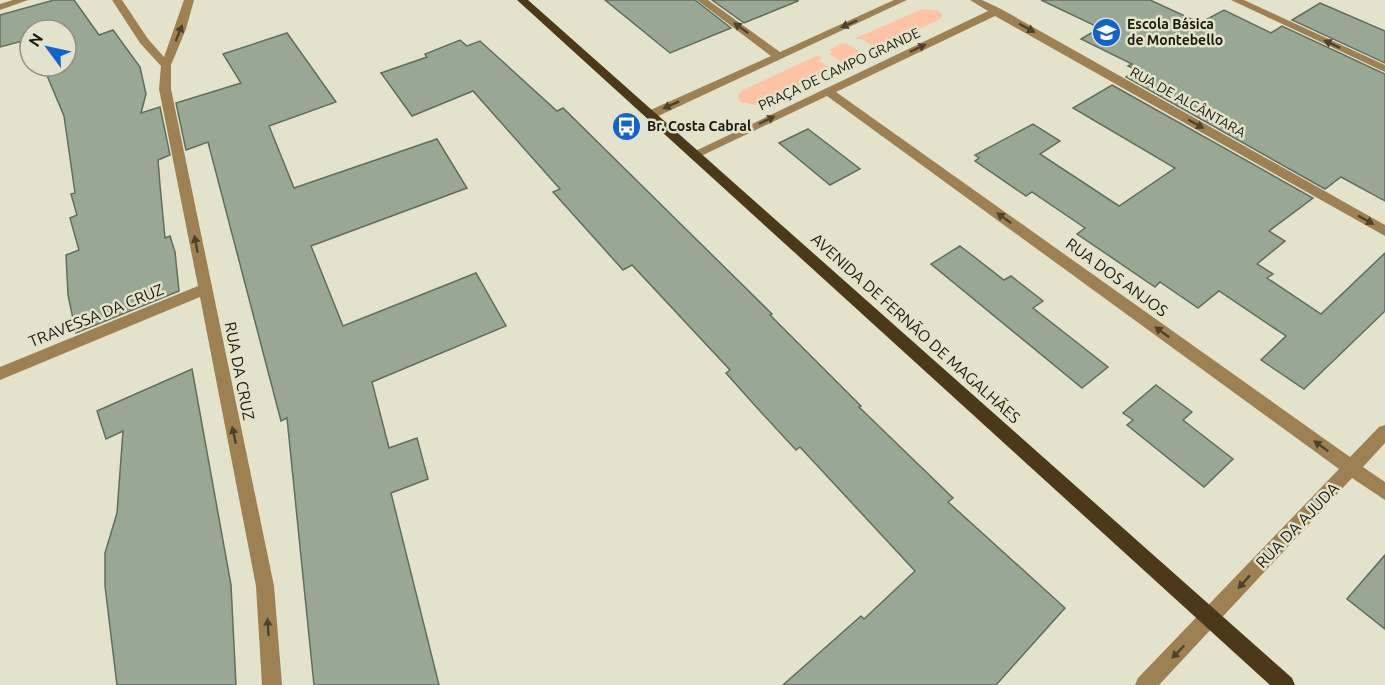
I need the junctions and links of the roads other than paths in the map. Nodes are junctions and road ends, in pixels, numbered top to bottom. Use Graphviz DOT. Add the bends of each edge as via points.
graph roads {
  1 [pos="23,0"];
  2 [pos="117,0"];
  3 [pos="189,0"];
  4 [pos="522,0"];
  5 [pos="702,0"];
  6 [pos="902,0"];
  7 [pos="975,0"];
  8 [pos="1236,0"];
  9 [pos="0,6"];
  10 [pos="997,12"];
  11 [pos="779,56"];
  12 [pos="166,65"];
  13 [pos="1385,69"];
  14 [pos="827,91"];
  15 [pos="650,115"];
  16 [pos="695,154"];
  17 [pos="1385,231"];
  18 [pos="205,289"];
  19 [pos="0,374"];
  20 [pos="1385,432"];
  21 [pos="1352,468"];
  22 [pos="1385,492"];
  23 [pos="1210,618"];
  24 [pos="272,685"];
  25 [pos="1145,685"];
  26 [pos="1285,685"];
  1 -- 9 [label="street"];
  2 -- 12 [label="street" via="144,41"];
  12 -- 3 [label="street, RUA DA CRUZ, one-way" via="182,29"];
  4 -- 15 [label="main road, AVENIDA DE FERNÃO DE MAGALHÃES"];
  11 -- 5 [label="street, one-way"];
  6 -- 11 [label="street, one-way"];
  7 -- 10 [label="street, RUA DE ALCÂNTARA"];
  13 -- 8 [label="street, one-way"];
  14 -- 10 [label="street, PRAÇA DE CAMPO GRANDE, one-way"];
  10 -- 17 [label="street, RUA DE ALCÂNTARA, one-way"];
  11 -- 15 [label="street, one-way"];
  18 -- 12 [label="street, RUA DA CRUZ, one-way" via="167,99"];
  16 -- 14 [label="street, PRAÇA DE CAMPO GRANDE, one-way"];
  21 -- 14 [label="street, RUA DOS ANJOS, one-way"];
  15 -- 16 [label="main road, AVENIDA DE FERNÃO DE MAGALHÃES"];
  16 -- 23 [label="main road, AVENIDA DE FERNÃO DE MAGALHÃES"];
  18 -- 19 [label="street, TRAVESSA DA CRUZ"];
  24 -- 18 [label="street, RUA DA CRUZ, one-way" via="265,586"];
  20 -- 21 [label="street, RUA DA AJUDA"];
  21 -- 22 [label="street, RUA DOS ANJOS"];
  21 -- 23 [label="street, RUA DA AJUDA, one-way"];
  23 -- 25 [label="street, RUA DA AJUDA, one-way"];
  23 -- 26 [label="main road, AVENIDA DE FERNÃO DE MAGALHÃES"];
}
